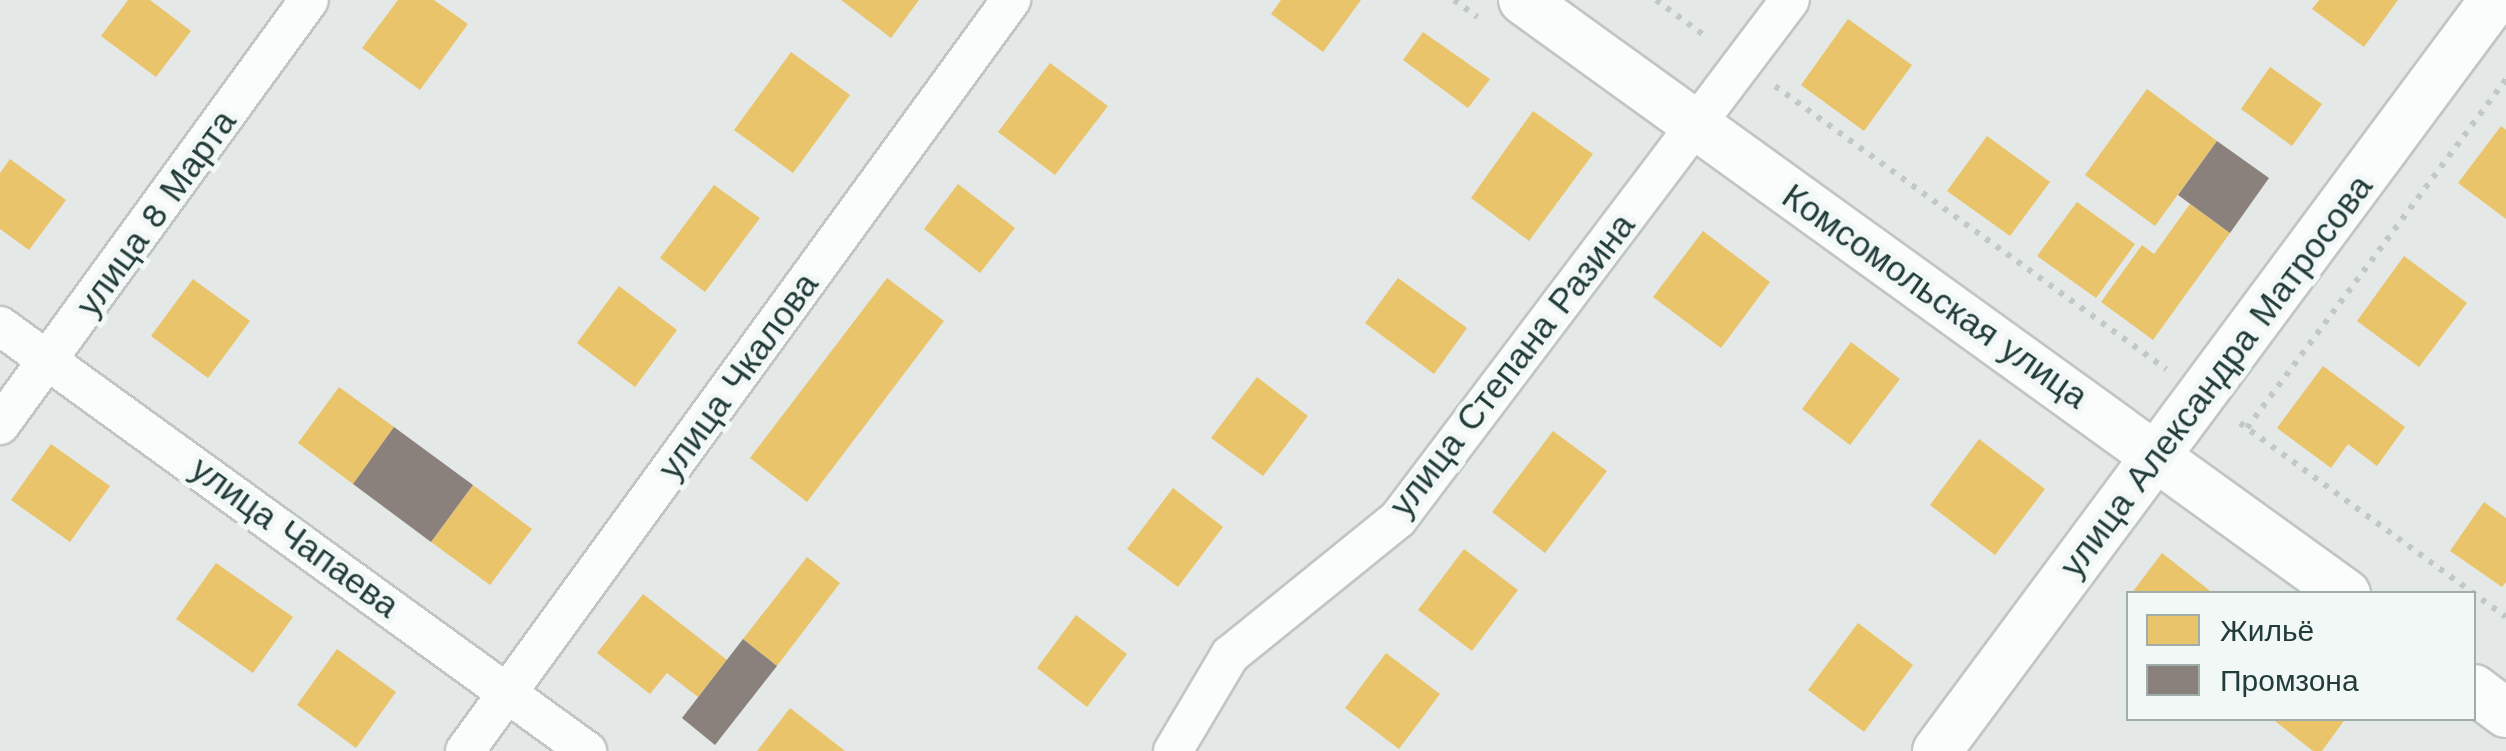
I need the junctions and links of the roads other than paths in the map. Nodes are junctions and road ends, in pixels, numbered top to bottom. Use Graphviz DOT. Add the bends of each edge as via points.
graph roads {
  1 [pos="309,0"];
  2 [pos="1011,0"];
  3 [pos="1523,0"];
  4 [pos="1790,0"];
  5 [pos="2494,0"];
  6 [pos="1695,127"];
  7 [pos="0,326"];
  8 [pos="49,361"];
  9 [pos="0,424"];
  10 [pos="2158,454"];
  11 [pos="2342,591"];
  12 [pos="2476,690"];
  13 [pos="510,692"];
  14 [pos="2506,713"];
  15 [pos="465,751"];
  16 [pos="588,751"];
  17 [pos="1173,751"];
  18 [pos="1937,751"];
  1 -- 8 [label="street, улица 8 Марта"];
  2 -- 13 [label="street, улица Чкалова"];
  3 -- 6 [label="street, Комсомольская улица"];
  4 -- 6 [label="street, улица Степана Разина"];
  5 -- 10 [label="street, улица Александра Матросова"];
  6 -- 10 [label="street, Комсомольская улица"];
  6 -- 17 [label="street, улица Степана Разина" via="1398,520 1230,655"];
  7 -- 8 [label="street, улица Чапаева"];
  8 -- 9 [label="street, улица 8 Марта"];
  8 -- 13 [label="street, улица Чапаева"];
  10 -- 11 [label="street, Комсомольская улица"];
  10 -- 18 [label="street, улица Александра Матросова"];
  12 -- 14 [label="street"];
  13 -- 15 [label="street, улица Чкалова"];
  13 -- 16 [label="street, улица Чапаева"];
}
